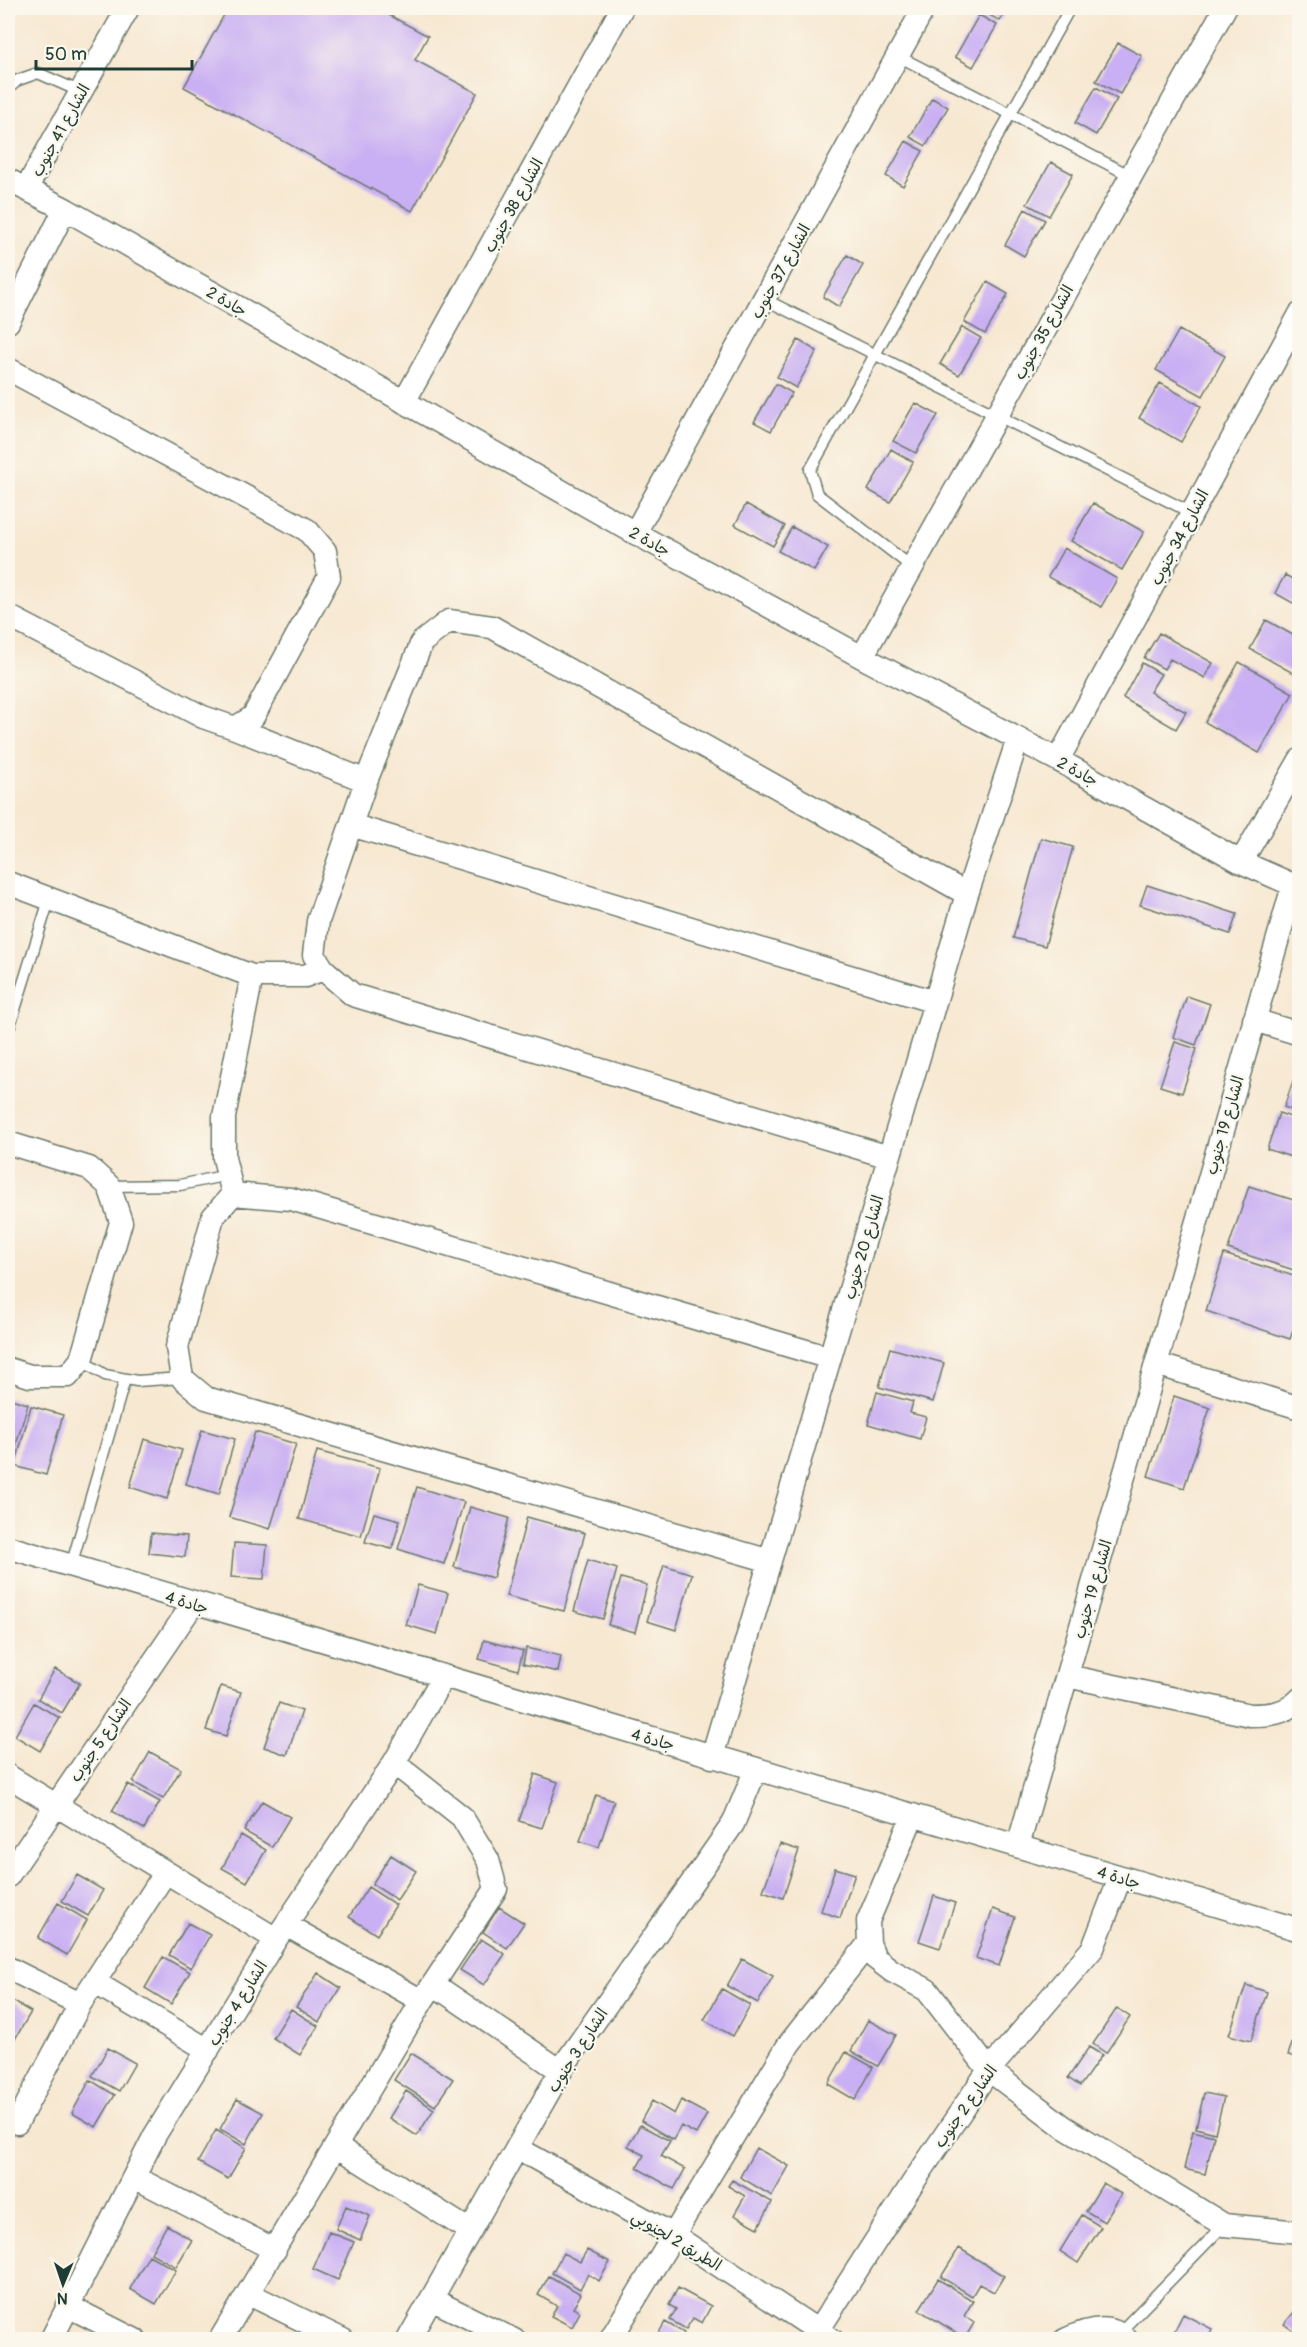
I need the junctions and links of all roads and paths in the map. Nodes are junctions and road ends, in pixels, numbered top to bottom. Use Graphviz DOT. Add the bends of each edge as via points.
graph roads {
  1 [pos="128,8"];
  2 [pos="622,8"];
  3 [pos="924,8"];
  4 [pos="1070,8"];
  5 [pos="1225,8"];
  6 [pos="897,56"];
  7 [pos="8,90"];
  8 [pos="81,92"];
  9 [pos="1010,114"];
  10 [pos="1131,176"];
  11 [pos="17,185"];
  12 [pos="64,209"];
  13 [pos="764,299"];
  14 [pos="1299,314"];
  15 [pos="8,322"];
  16 [pos="875,355"];
  17 [pos="8,369"];
  18 [pos="404,402"];
  19 [pos="997,416"];
  20 [pos="1192,513"];
  21 [pos="635,533"];
  22 [pos="912,567"];
  23 [pos="8,616"];
  24 [pos="862,657"];
  25 [pos="235,728"];
  26 [pos="1018,739"];
  27 [pos="1058,760"];
  28 [pos="1299,760"];
  29 [pos="366,781"];
  30 [pos="351,825"];
  31 [pos="1241,862"];
  32 [pos="8,883"];
  33 [pos="1296,887"];
  34 [pos="967,894"];
  35 [pos="49,900"];
  36 [pos="323,969"];
  37 [pos="252,976"];
  38 [pos="935,1002"];
  39 [pos="1254,1020"];
  40 [pos="8,1032"];
  41 [pos="1299,1034"];
  42 [pos="8,1143"];
  43 [pos="890,1156"];
  44 [pos="231,1184"];
  45 [pos="109,1186"];
  46 [pos="830,1358"];
  47 [pos="81,1360"];
  48 [pos="1156,1364"];
  49 [pos="8,1369"];
  50 [pos="182,1378"];
  51 [pos="125,1379"];
  52 [pos="1299,1408"];
  53 [pos="8,1547"];
  54 [pos="770,1561"];
  55 [pos="71,1566"];
  56 [pos="194,1604"];
  57 [pos="1066,1676"];
  58 [pos="443,1677"];
  59 [pos="1299,1699"];
  60 [pos="712,1756"];
  61 [pos="394,1763"];
  62 [pos="756,1769"];
  63 [pos="8,1776"];
  64 [pos="55,1807"];
  65 [pos="913,1815"];
  66 [pos="1018,1846"];
  67 [pos="165,1873"];
  68 [pos="8,1876"];
  69 [pos="1120,1878"];
  70 [pos="1299,1930"];
  71 [pos="281,1932"];
  72 [pos="869,1943"];
  73 [pos="8,1968"];
  74 [pos="94,1982"];
  75 [pos="427,1993"];
  76 [pos="81,2004"];
  77 [pos="208,2050"];
  78 [pos="989,2070"];
  79 [pos="561,2071"];
  80 [pos="17,2123"];
  81 [pos="336,2146"];
  82 [pos="517,2148"];
  83 [pos="134,2177"];
  84 [pos="1224,2225"];
  85 [pos="470,2231"];
  86 [pos="1299,2232"];
  87 [pos="673,2235"];
  88 [pos="275,2250"];
  89 [pos="249,2294"];
  90 [pos="430,2299"];
  91 [pos="68,2306"];
  92 [pos="821,2336"];
  93 [pos="1124,2336"];
  94 [pos="51,2340"];
  95 [pos="135,2340"];
  96 [pos="220,2340"];
  97 [pos="343,2340"];
  98 [pos="408,2340"];
  99 [pos="514,2340"];
  100 [pos="610,2340"];
  101 [pos="1065,2340"];
  1 -- 8 [label="street, الشارع 41 جنوب"];
  2 -- 18 [label="street, الشارع 38 جنوب"];
  3 -- 6 [label="street, الشارع 37 جنوب"];
  4 -- 9 [label="lane"];
  5 -- 10 [label="street, الشارع 35 جنوب"];
  6 -- 9 [label="lane"];
  6 -- 13 [label="street, الشارع 37 جنوب"];
  7 -- 8 [label="lane" via="18,80 38,73"];
  8 -- 11 [label="street, الشارع 41 جنوب"];
  9 -- 10 [label="lane"];
  9 -- 16 [label="lane"];
  10 -- 19 [label="street, الشارع 35 جنوب"];
  11 -- 12 [label="street, جادة 2"];
  12 -- 15 [label="street"];
  12 -- 18 [label="street, جادة 2"];
  13 -- 16 [label="lane"];
  13 -- 21 [label="street, الشارع 37 جنوب"];
  14 -- 20 [label="street, الشارع 34 جنوب"];
  16 -- 19 [label="lane"];
  16 -- 22 [label="lane" via="810,470 817,494"];
  17 -- 25 [label="street" via="308,530 325,551 330,577 253,717"];
  18 -- 21 [label="street, جادة 2"];
  19 -- 20 [label="lane"];
  19 -- 22 [label="street, الشارع 35 جنوب"];
  20 -- 27 [label="street, الشارع 34 جنوب"];
  21 -- 24 [label="street, جادة 2"];
  22 -- 24 [label="street, الشارع 35 جنوب"];
  23 -- 25 [label="street" via="203,717"];
  24 -- 26 [label="street, جادة 2"];
  25 -- 29 [label="street"];
  26 -- 27 [label="street, جادة 2"];
  26 -- 34 [label="street, الشارع 20 جنوب"];
  27 -- 31 [label="street, جادة 2"];
  28 -- 31 [label="street"];
  29 -- 30 [label="street"];
  29 -- 34 [label="street" via="422,642 449,621 492,627"];
  30 -- 36 [label="street" via="318,921 314,955"];
  30 -- 38 [label="street"];
  31 -- 33 [label="street, جادة 2"];
  32 -- 35 [label="street"];
  33 -- 39 [label="street, الشارع 19 جنوب"];
  34 -- 38 [label="street, الشارع 20 جنوب"];
  35 -- 37 [label="street"];
  35 -- 40 [label="lane"];
  36 -- 37 [label="street" via="305,976"];
  36 -- 43 [label="street" via="353,995"];
  37 -- 44 [label="street" via="224,1117 224,1158"];
  38 -- 43 [label="street, الشارع 20 جنوب"];
  39 -- 41 [label="street"];
  39 -- 48 [label="street, الشارع 19 جنوب"];
  42 -- 45 [label="street" via="89,1168"];
  43 -- 46 [label="street, الشارع 20 جنوب"];
  44 -- 45 [label="lane"];
  44 -- 46 [label="street"];
  44 -- 50 [label="street" via="213,1216 177,1347"];
  45 -- 47 [label="street" via="122,1222"];
  46 -- 54 [label="street, الشارع 20 جنوب"];
  47 -- 49 [label="street" via="68,1376 30,1376"];
  47 -- 51 [label="lane" via="105,1375"];
  48 -- 52 [label="street"];
  48 -- 57 [label="street, الشارع 19 جنوب"];
  50 -- 51 [label="lane" via="136,1382"];
  50 -- 54 [label="street" via="206,1398"];
  51 -- 55 [label="lane"];
  53 -- 55 [label="street, جادة 4"];
  54 -- 60 [label="street, الشارع 20 جنوب"];
  55 -- 56 [label="street, جادة 4"];
  56 -- 58 [label="street, جادة 4"];
  56 -- 64 [label="street, الشارع 5 جنوب"];
  57 -- 59 [label="street" via="1250,1715 1272,1715 1292,1707"];
  57 -- 66 [label="street, الشارع 19 جنوب"];
  58 -- 60 [label="street, جادة 4"];
  58 -- 61 [label="street, الشارع 4 جنوب"];
  60 -- 62 [label="street, جادة 4"];
  61 -- 71 [label="street, الشارع 4 جنوب"];
  61 -- 75 [label="street" via="462,1817 488,1860 496,1889"];
  62 -- 65 [label="street, جادة 4"];
  62 -- 79 [label="street, الشارع 3 جنوب" via="733,1824"];
  63 -- 64 [label="street"];
  64 -- 67 [label="street"];
  64 -- 68 [label="street, الشارع 5 جنوب"];
  65 -- 66 [label="street, جادة 4"];
  65 -- 72 [label="street" via="868,1921"];
  66 -- 69 [label="street, جادة 4"];
  67 -- 71 [label="street"];
  67 -- 74 [label="street"];
  69 -- 70 [label="street, جادة 4"];
  69 -- 78 [label="street, الشارع 2 جنوب" via="1093,1948"];
  71 -- 75 [label="street"];
  71 -- 77 [label="street, الشارع 4 جنوب"];
  72 -- 78 [label="street" via="875,1958 927,1990"];
  72 -- 87 [label="street" via="789,2044"];
  73 -- 76 [label="street"];
  74 -- 76 [label="street"];
  74 -- 77 [label="street"];
  75 -- 79 [label="street"];
  75 -- 81 [label="street"];
  76 -- 80 [label="street"];
  77 -- 83 [label="street, الشارع 4 جنوب" via="155,2135"];
  78 -- 84 [label="street" via="1064,2127"];
  78 -- 92 [label="street, الشارع 2 جنوب"];
  79 -- 82 [label="street, الشارع 3 جنوب"];
  81 -- 85 [label="street"];
  81 -- 88 [label="street"];
  82 -- 85 [label="street, الشارع 3 جنوب"];
  82 -- 87 [label="street, الطريق 2 لجنوبي"];
  83 -- 88 [label="street"];
  83 -- 91 [label="street, الشارع 4 جنوب"];
  84 -- 86 [label="street"];
  84 -- 93 [label="lane"];
  85 -- 90 [label="street, الشارع 3 جنوب"];
  87 -- 92 [label="street, الطريق 2 لجنوبي"];
  87 -- 100 [label="street"];
  88 -- 89 [label="street"];
  89 -- 96 [label="street"];
  89 -- 97 [label="street"];
  90 -- 98 [label="street, الشارع 3 جنوب"];
  90 -- 99 [label="street"];
  91 -- 94 [label="street, الشارع 4 جنوب"];
  91 -- 95 [label="street"];
  93 -- 101 [label="street" via="1107,2328 1080,2332"];
}
